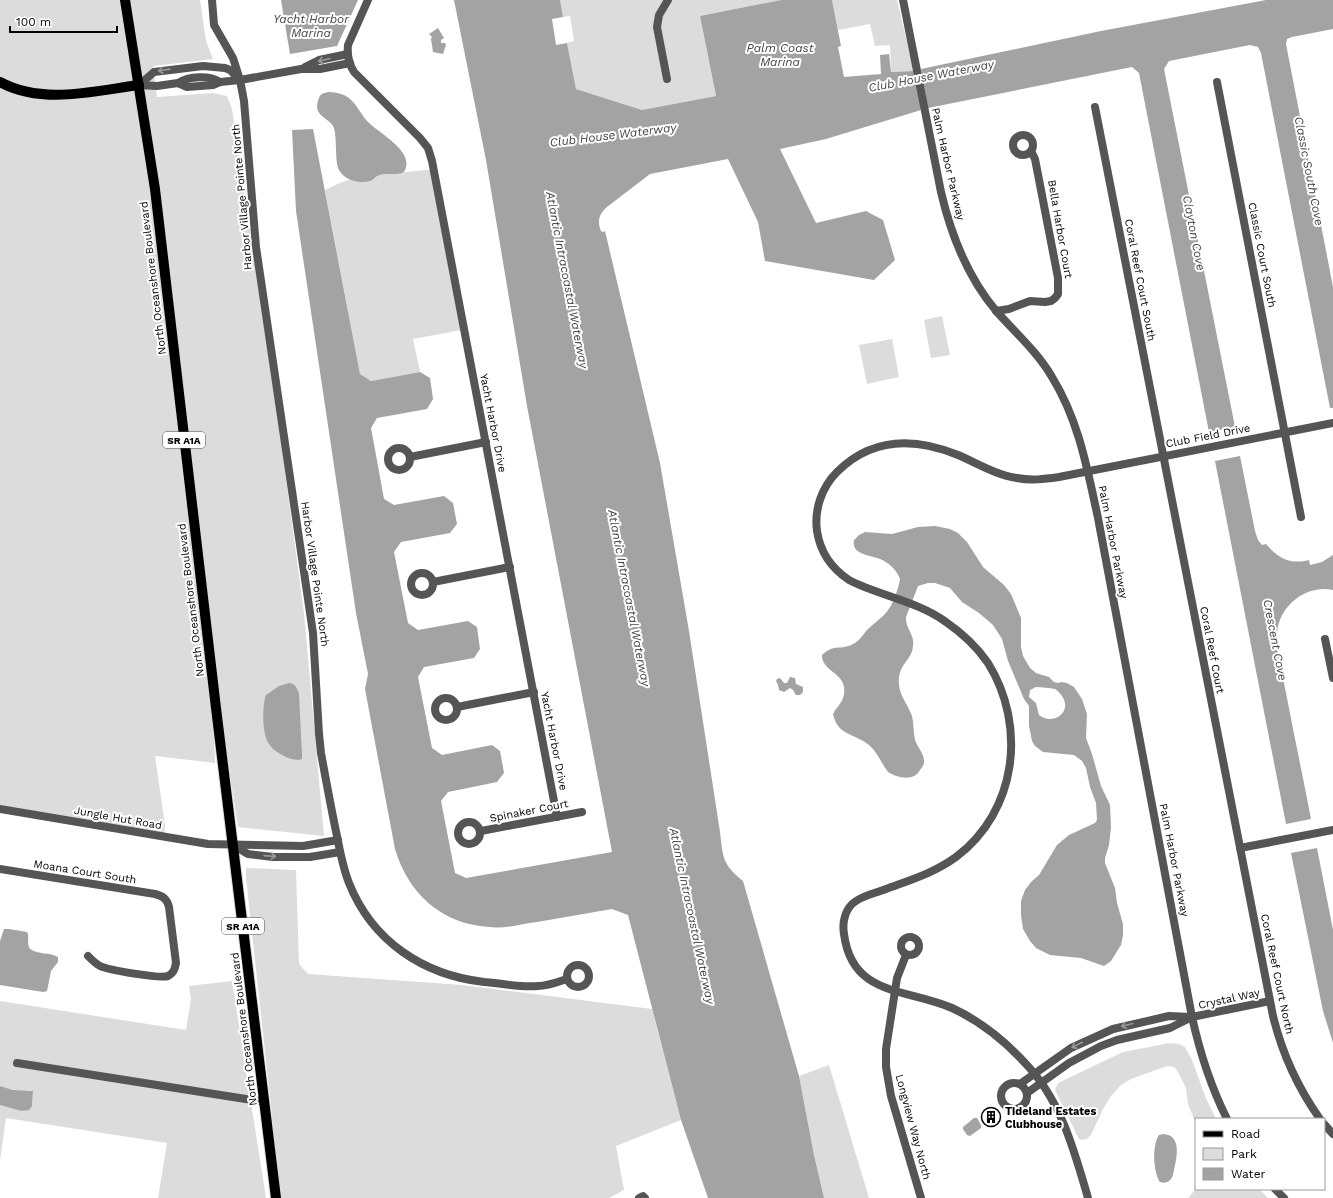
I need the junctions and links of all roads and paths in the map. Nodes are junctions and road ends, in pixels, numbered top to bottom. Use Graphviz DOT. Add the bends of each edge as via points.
graph roads {
  1 [pos="125,0"];
  2 [pos="212,0"];
  3 [pos="368,0"];
  4 [pos="668,0"];
  5 [pos="903,0"];
  6 [pos="348,54"];
  7 [pos="350,63"];
  8 [pos="203,66"];
  9 [pos="182,68"];
  10 [pos="301,69"];
  11 [pos="204,78"];
  12 [pos="667,79"];
  13 [pos="240,80"];
  14 [pos="181,81"];
  15 [pos="0,82"];
  16 [pos="220,82"];
  17 [pos="1217,82"];
  18 [pos="139,85"];
  19 [pos="1095,107"];
  20 [pos="1031,151"];
  21 [pos="996,311"];
  22 [pos="1333,423"];
  23 [pos="1286,432"];
  24 [pos="486,442"];
  25 [pos="1163,456"];
  26 [pos="410,457"];
  27 [pos="1088,471"];
  28 [pos="1301,517"];
  29 [pos="510,567"];
  30 [pos="433,582"];
  31 [pos="1325,639"];
  32 [pos="1333,678"];
  33 [pos="534,692"];
  34 [pos="457,706"];
  35 [pos="0,809"];
  36 [pos="582,812"];
  37 [pos="557,816"];
  38 [pos="1333,830"];
  39 [pos="481,831"];
  40 [pos="338,840"];
  41 [pos="234,845"];
  42 [pos="1240,848"];
  43 [pos="340,852"];
  44 [pos="0,870"];
  45 [pos="906,955"];
  46 [pos="88,956"];
  47 [pos="568,980"];
  48 [pos="895,990"];
  49 [pos="1270,1002"];
  50 [pos="1192,1018"];
  51 [pos="1144,1021"];
  52 [pos="1147,1034"];
  53 [pos="17,1063"];
  54 [pos="1035,1074"];
  55 [pos="1042,1082"];
  56 [pos="1020,1084"];
  57 [pos="1027,1093"];
  58 [pos="264,1102"];
  59 [pos="1227,1118"];
  60 [pos="1319,1118"];
  61 [pos="1325,1125"];
  62 [pos="1333,1134"];
  63 [pos="1276,1190"];
  64 [pos="276,1198"];
  65 [pos="921,1198"];
  66 [pos="1088,1198"];
  67 [pos="1284,1198"];
  1 -- 18 [label="main road, North Oceanshore Boulevard / SR A1A"];
  2 -- 13 [label="street, Harbor Village Pointe North" via="215,28 231,54"];
  3 -- 6 [label="street, Yacht Harbor Drive" via="350,40"];
  4 -- 12 [label="street" via="659,15 657,27"];
  5 -- 21 [label="street, Palm Harbor Parkway" via="949,224 970,271"];
  6 -- 7 [label="street, Yacht Harbor Drive"];
  6 -- 10 [label="street, one-way" via="319,60"];
  7 -- 10 [label="street"];
  7 -- 24 [label="street, Yacht Harbor Drive" via="355,73 428,148 452,257"];
  8 -- 9 [label="street"];
  8 -- 11 [label="street"];
  8 -- 13 [label="street" via="225,68"];
  9 -- 14 [label="street"];
  9 -- 18 [label="street, one-way" via="154,72"];
  10 -- 13 [label="street"];
  11 -- 14 [label="street"];
  11 -- 16 [label="street" via="214,78"];
  13 -- 16 [label="street"];
  13 -- 40 [label="street, Harbor Village Pointe North" via="246,114 256,247 313,633 321,753"];
  14 -- 16 [label="street" via="187,86 213,85"];
  14 -- 18 [label="street" via="157,86"];
  15 -- 18 [label="main road" via="26,92 50,95 74,95"];
  17 -- 23 [label="street, Classic Court South"];
  18 -- 41 [label="main road, North Oceanshore Boulevard / SR A1A" via="155,189"];
  19 -- 25 [label="street, Coral Reef Court South"];
  20 -- 21 [label="street, Bella Harbor Court" via="1035,159 1059,291 1055,298 1048,302 1030,301"];
  21 -- 27 [label="street, Palm Harbor Parkway" via="1042,362 1059,389 1079,436"];
  22 -- 23 [label="street, Club Field Drive"];
  23 -- 25 [label="street, Club Field Drive"];
  23 -- 28 [label="street, Classic Court South"];
  24 -- 26 [label="street"];
  24 -- 29 [label="street, Yacht Harbor Drive"];
  25 -- 27 [label="street, Club Field Drive"];
  25 -- 42 [label="street, Coral Reef Court"];
  27 -- 48 [label="street, Club Field Drive" via="1047,479 1018,478 944,450 913,442 897,443 881,446 855,457 836,473 823,492 816,515 818,533 828,560 838,572 852,582 924,610 957,630 988,664 1007,708 1010,728 1010,763 1006,786 983,830 967,848 935,870 861,898 847,911 844,933 848,952 854,964 869,980"];
  27 -- 50 [label="street, Palm Harbor Parkway"];
  29 -- 30 [label="street"];
  29 -- 33 [label="street, Yacht Harbor Drive"];
  31 -- 32 [label="street"];
  33 -- 34 [label="street"];
  33 -- 37 [label="street, Yacht Harbor Drive"];
  35 -- 41 [label="street, Jungle Hut Road" via="208,844"];
  36 -- 37 [label="street, Spinaker Court"];
  37 -- 39 [label="street, Spinaker Court"];
  38 -- 42 [label="street"];
  40 -- 41 [label="street, Jungle Hut Road" via="309,845"];
  40 -- 43 [label="street, Harbor Village Pointe North"];
  41 -- 43 [label="street, one-way" via="248,854 273,857 308,857"];
  41 -- 58 [label="main road, North Oceanshore Boulevard / SR A1A"];
  42 -- 49 [label="street, Coral Reef Court North"];
  43 -- 47 [label="street, Harbor Village Pointe North" via="348,882 367,916 385,938 421,964 470,980 538,986"];
  44 -- 46 [label="street, Moana Court South" via="155,894 165,898 170,907 176,960 172,974 160,977 106,968"];
  45 -- 48 [label="street, Longview Way North" via="898,973"];
  48 -- 54 [label="street, Club Field Drive" via="939,1003 971,1018 1000,1039"];
  48 -- 65 [label="street, Longview Way North" via="886,1049 887,1075"];
  49 -- 50 [label="street, Crystal Way"];
  49 -- 60 [label="street, Coral Reef Court North" via="1279,1039 1290,1066"];
  50 -- 51 [label="street" via="1169,1016"];
  50 -- 52 [label="street" via="1170,1028"];
  50 -- 59 [label="street, Palm Harbor Parkway" via="1209,1077"];
  51 -- 52 [label="street"];
  51 -- 54 [label="street, one-way" via="1113,1029 1083,1042"];
  52 -- 55 [label="street" via="1101,1046 1069,1063"];
  53 -- 58 [label="street"];
  54 -- 55 [label="street, Club Field Drive"];
  54 -- 56 [label="street"];
  55 -- 57 [label="street"];
  55 -- 66 [label="street, Club Field Drive" via="1064,1124"];
  56 -- 57 [label="street"];
  56 -- 57 [label="street" via="1011,1083 1004,1087 1000,1095 1002,1104 1009,1109 1018,1109 1026,1102"];
  58 -- 64 [label="main road, North Oceanshore Boulevard / SR A1A"];
  61 -- 62 [label="street"];
  63 -- 67 [label="street"];
}
